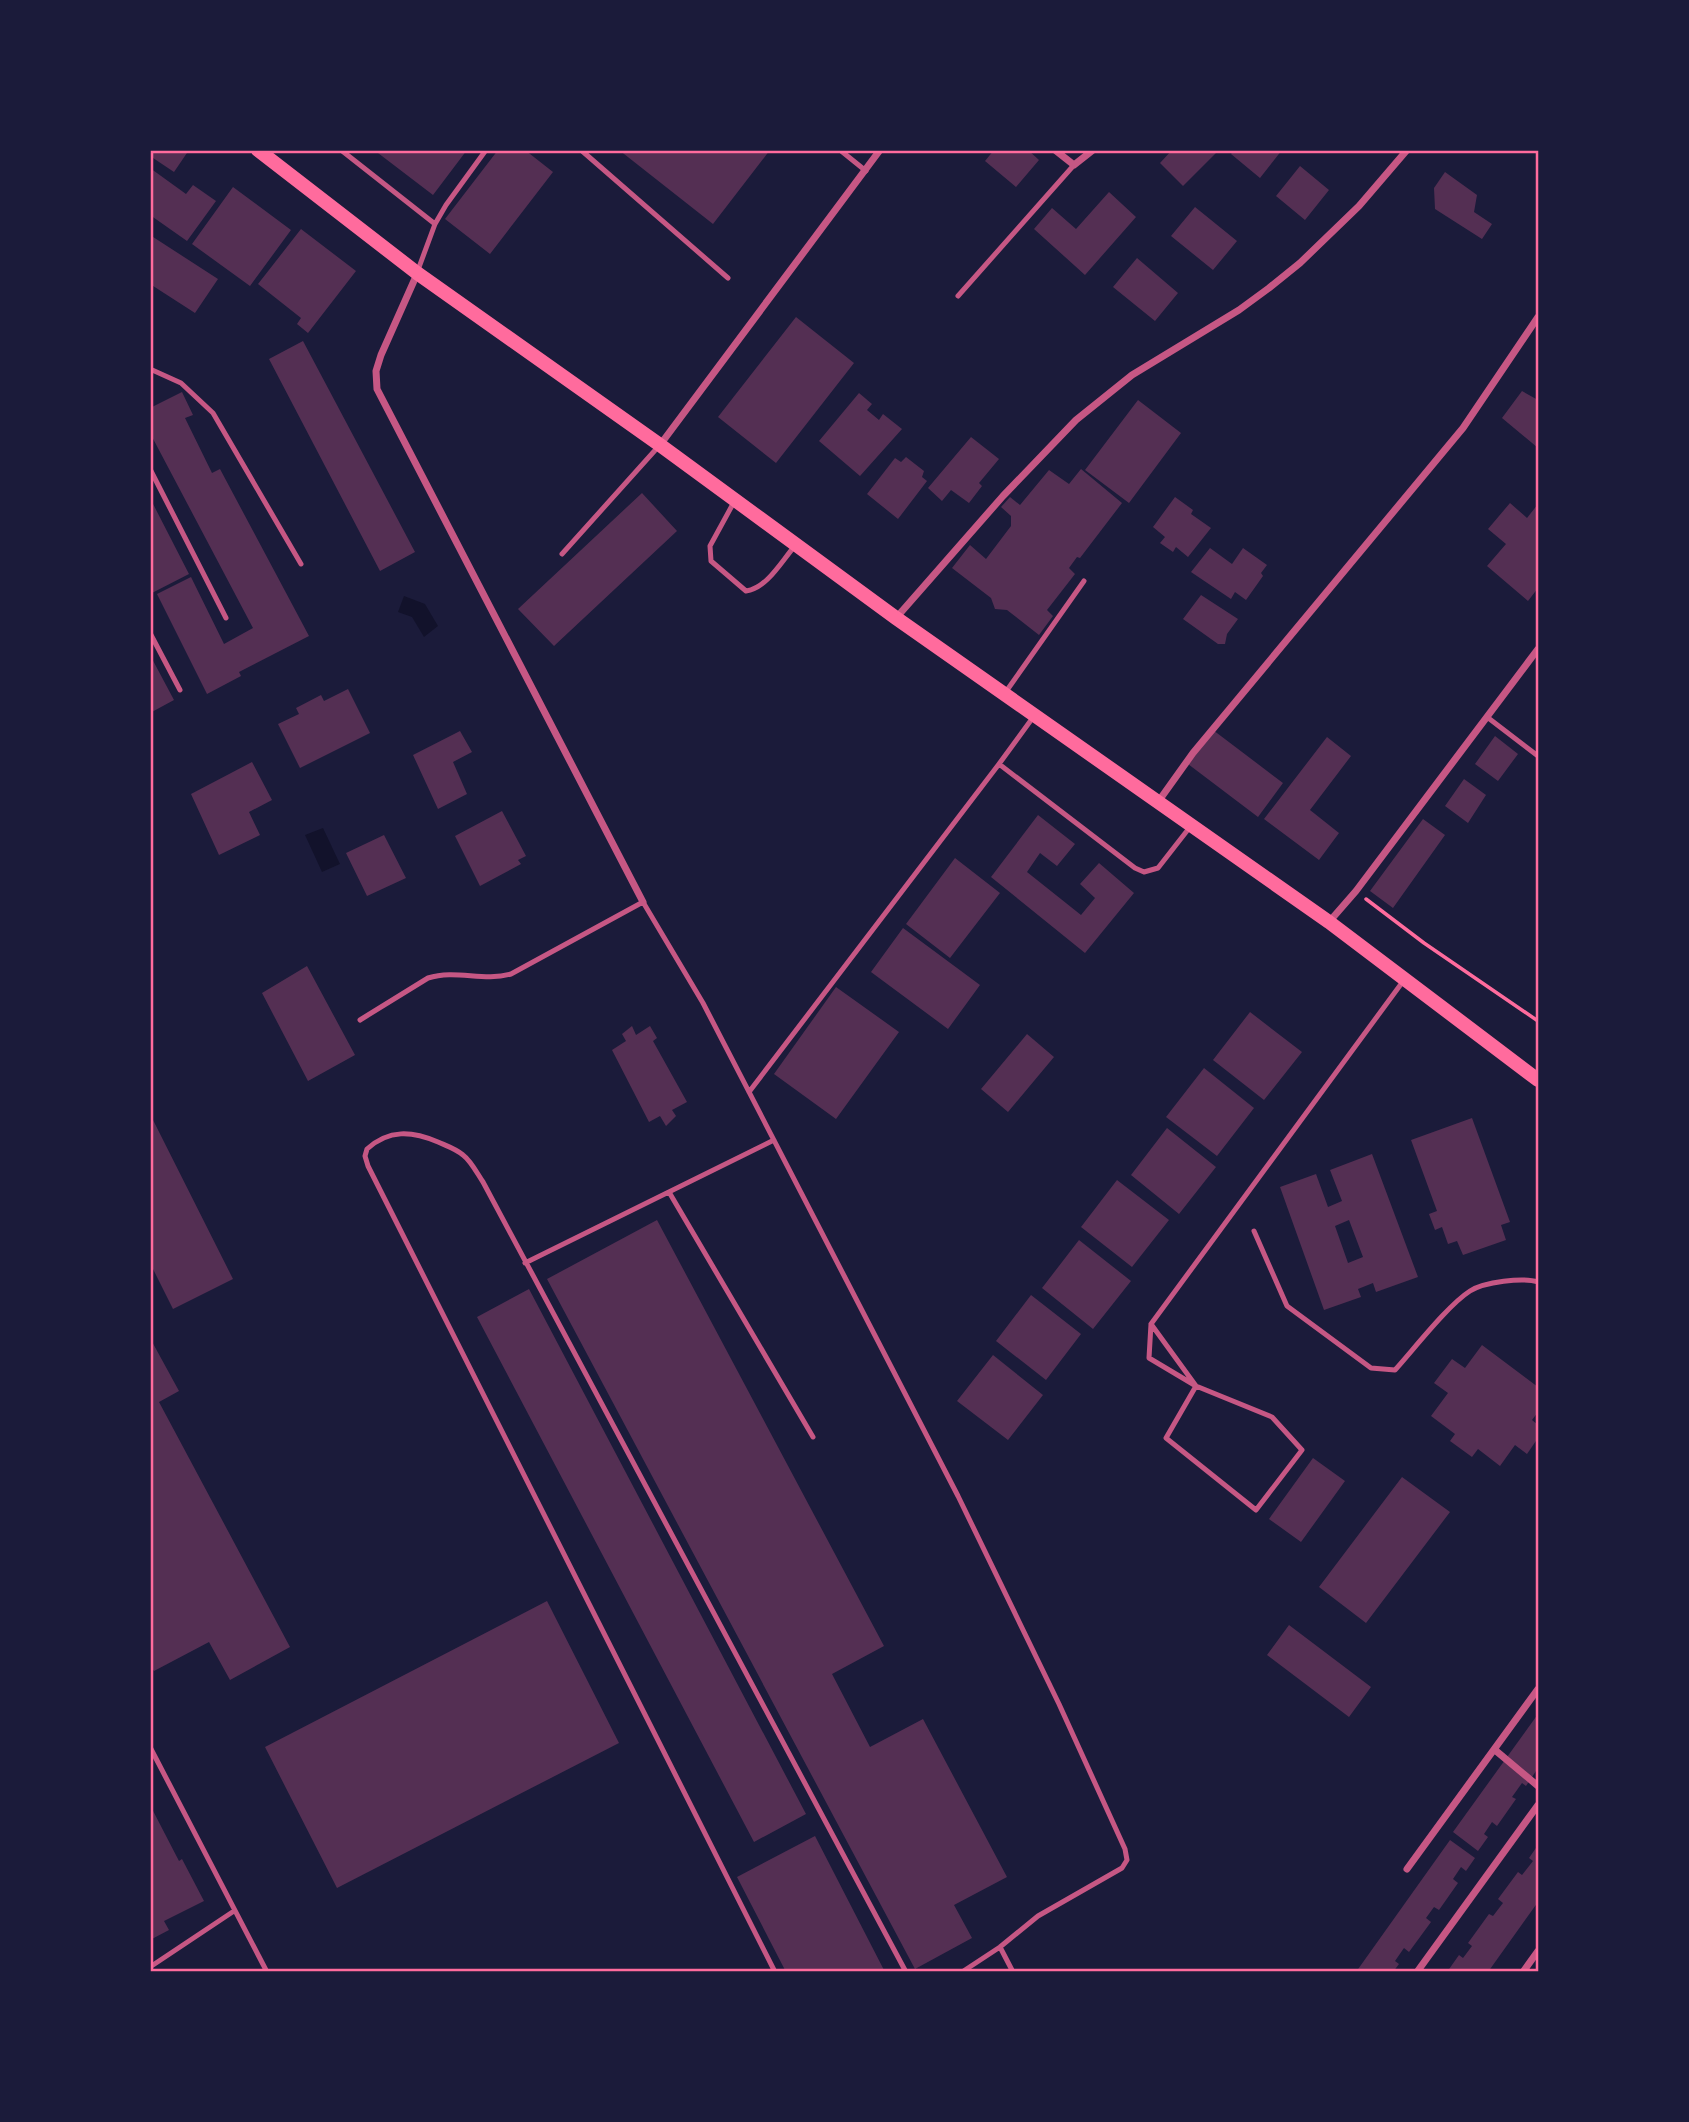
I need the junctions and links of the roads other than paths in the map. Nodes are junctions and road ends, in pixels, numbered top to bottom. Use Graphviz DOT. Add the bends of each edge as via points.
graph roads {
  1 [pos="258,150"];
  2 [pos="341,150"];
  3 [pos="486,150"];
  4 [pos="581,150"];
  5 [pos="839,150"];
  6 [pos="880,150"];
  7 [pos="1055,150"];
  8 [pos="1093,150"];
  9 [pos="1407,150"];
  10 [pos="1074,165"];
  11 [pos="866,171"];
  12 [pos="435,224"];
  13 [pos="417,273"];
  14 [pos="728,278"];
  15 [pos="958,296"];
  16 [pos="1538,317"];
  17 [pos="150,369"];
  18 [pos="660,445"];
  19 [pos="150,469"];
  20 [pos="735,500"];
  21 [pos="796,544"];
  22 [pos="562,554"];
  23 [pos="301,564"];
  24 [pos="1084,581"];
  25 [pos="226,618"];
  26 [pos="896,618"];
  27 [pos="150,633"];
  28 [pos="1538,649"];
  29 [pos="180,690"];
  30 [pos="1004,695"];
  31 [pos="1034,716"];
  32 [pos="1487,717"];
  33 [pos="1538,756"];
  34 [pos="999,764"];
  35 [pos="1158,802"];
  36 [pos="1191,825"];
  37 [pos="643,902"];
  38 [pos="1329,922"];
  39 [pos="1404,980"];
  40 [pos="360,1020"];
  41 [pos="1538,1080"];
  42 [pos="750,1092"];
  43 [pos="774,1140"];
  44 [pos="669,1192"];
  45 [pos="1254,1231"];
  46 [pos="525,1263"];
  47 [pos="1538,1282"];
  48 [pos="1151,1324"];
  49 [pos="1196,1386"];
  50 [pos="813,1437"];
  51 [pos="1538,1689"];
  52 [pos="150,1747"];
  53 [pos="1495,1750"];
  54 [pos="1538,1786"];
  55 [pos="1538,1805"];
  56 [pos="1407,1869"];
  57 [pos="234,1911"];
  58 [pos="1000,1947"];
  59 [pos="1538,1951"];
  60 [pos="150,1967"];
  61 [pos="267,1972"];
  62 [pos="775,1972"];
  63 [pos="906,1972"];
  64 [pos="962,1972"];
  65 [pos="1013,1972"];
  66 [pos="1417,1972"];
  67 [pos="1524,1972"];
  1 -- 13 [label="main road"];
  2 -- 12 [label="lane"];
  3 -- 12 [label="lane"];
  4 -- 14 [label="lane"];
  5 -- 11 [label="lane"];
  6 -- 11 [label="street"];
  7 -- 10 [label="street"];
  8 -- 10 [label="street"];
  9 -- 26 [label="street" via="1359,206 1300,263 1239,310 1132,375 1076,420"];
  10 -- 15 [label="lane"];
  11 -- 18 [label="street"];
  12 -- 13 [label="lane"];
  13 -- 18 [label="main road"];
  13 -- 37 [label="street" via="376,371 377,389"];
  16 -- 35 [label="street" via="1463,428 1202,742"];
  17 -- 23 [label="lane" via="181,383 214,413"];
  18 -- 20 [label="main road"];
  18 -- 22 [label="lane"];
  19 -- 25 [label="lane"];
  20 -- 21 [label="main road"];
  20 -- 21 [label="lane" via="709,552 711,561 746,591 764,582"];
  21 -- 26 [label="main road"];
  24 -- 30 [label="lane"];
  26 -- 30 [label="main road"];
  27 -- 29 [label="lane"];
  28 -- 32 [label="street"];
  30 -- 31 [label="main road"];
  31 -- 34 [label="lane"];
  31 -- 35 [label="main road"];
  32 -- 33 [label="lane"];
  32 -- 38 [label="street"];
  34 -- 36 [label="lane" via="1144,872 1158,868"];
  34 -- 42 [label="lane"];
  35 -- 36 [label="main road"];
  36 -- 38 [label="main road"];
  37 -- 40 [label="lane" via="510,974 496,978 439,974"];
  37 -- 42 [label="lane"];
  38 -- 39 [label="main road"];
  39 -- 41 [label="main road"];
  39 -- 48 [label="lane"];
  42 -- 43 [label="lane"];
  43 -- 44 [label="lane"];
  43 -- 58 [label="lane" via="958,1496 1125,1849 1127,1860 1122,1868 1038,1916"];
  44 -- 46 [label="lane"];
  44 -- 50 [label="lane"];
  45 -- 47 [label="lane" via="1287,1306 1371,1368 1395,1370 1470,1291 1503,1281"];
  46 -- 62 [label="lane" via="466,1156 405,1132 386,1136 367,1149 368,1166"];
  46 -- 63 [label="lane"];
  48 -- 49 [label="lane"];
  48 -- 49 [label="lane" via="1149,1358"];
  49 -- 49 [label="lane" via="1166,1438 1256,1510 1301,1450 1272,1417"];
  51 -- 53 [label="street"];
  52 -- 57 [label="lane"];
  53 -- 54 [label="street"];
  53 -- 56 [label="street"];
  55 -- 66 [label="street"];
  57 -- 60 [label="lane"];
  57 -- 61 [label="lane"];
  58 -- 64 [label="lane"];
  58 -- 65 [label="lane"];
  59 -- 67 [label="street"];
}
